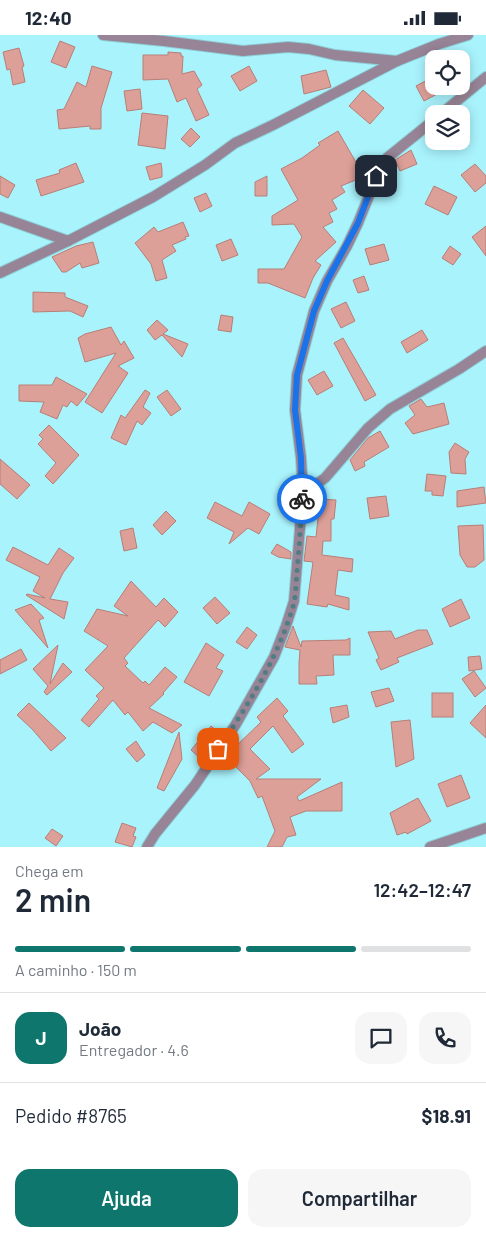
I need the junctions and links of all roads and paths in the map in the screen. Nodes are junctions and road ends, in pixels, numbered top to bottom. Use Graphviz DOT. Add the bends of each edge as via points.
graph roads {
  1 [pos="104,35"];
  2 [pos="468,35"];
  3 [pos="190,39"];
  4 [pos="398,61"];
  5 [pos="486,77"];
  6 [pos="452,105"];
  7 [pos="425,126"];
  8 [pos="0,217"];
  9 [pos="68,241"];
  10 [pos="0,273"];
  11 [pos="486,351"];
  12 [pos="302,491"];
  13 [pos="486,828"];
  14 [pos="147,847"];
  15 [pos="430,847"];
  1 -- 3 [label="street"];
  2 -- 4 [label="street"];
  3 -- 4 [label="street" via="242,51 288,47"];
  4 -- 9 [label="street" via="235,143 167,188"];
  5 -- 6 [label="street"];
  7 -- 12 [label="street" via="381,166 358,223 314,311 297,375 295,410"];
  8 -- 9 [label="street"];
  9 -- 10 [label="street"];
  11 -- 12 [label="street" via="390,409 368,428 325,478"];
  12 -- 14 [label="street" via="294,601 274,657 236,724 195,785"];
  13 -- 15 [label="street"];
}
